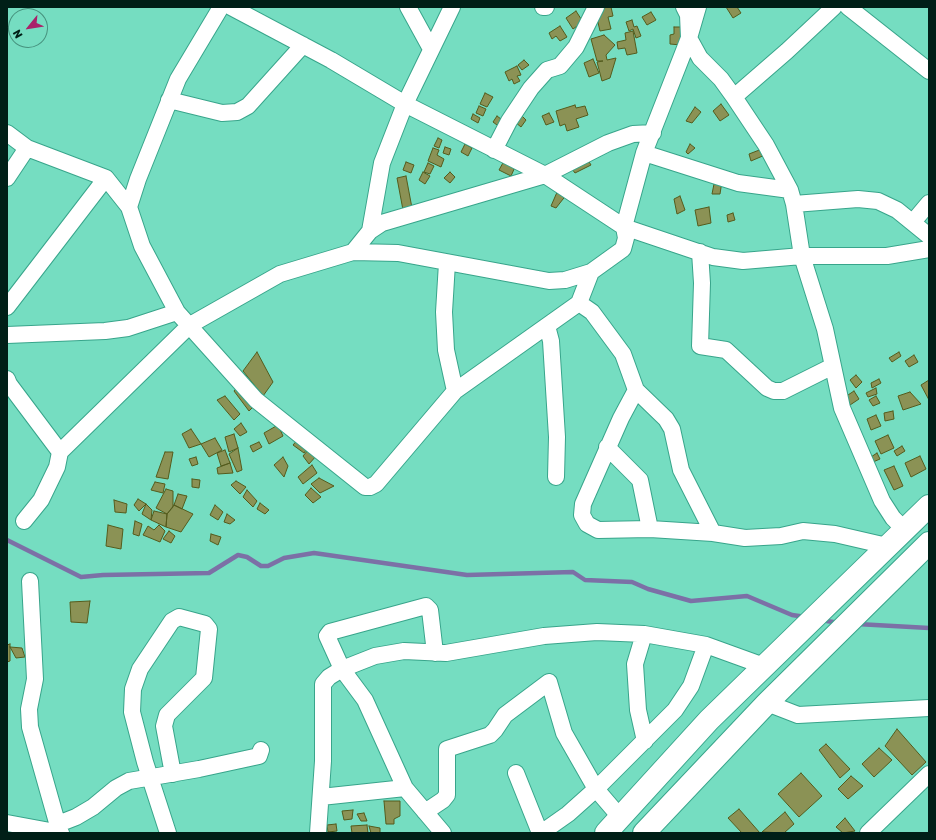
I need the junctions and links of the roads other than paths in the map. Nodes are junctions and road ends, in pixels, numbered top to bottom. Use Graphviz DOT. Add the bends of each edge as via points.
graph roads {
  1 [pos="221,7"];
  2 [pos="231,7"];
  3 [pos="408,7"];
  4 [pos="452,7"];
  5 [pos="543,7"];
  6 [pos="546,7"];
  7 [pos="596,7"];
  8 [pos="684,7"];
  9 [pos="698,7"];
  10 [pos="834,7"];
  11 [pos="848,7"];
  12 [pos="689,38"];
  13 [pos="303,45"];
  14 [pos="431,49"];
  15 [pos="929,71"];
  16 [pos="734,97"];
  17 [pos="169,100"];
  18 [pos="405,104"];
  19 [pos="7,133"];
  20 [pos="653,133"];
  21 [pos="27,148"];
  22 [pos="494,150"];
  23 [pos="644,153"];
  24 [pos="545,175"];
  25 [pos="7,178"];
  26 [pos="106,178"];
  27 [pos="792,197"];
  28 [pos="929,203"];
  29 [pos="129,206"];
  30 [pos="913,222"];
  31 [pos="624,227"];
  32 [pos="370,230"];
  33 [pos="929,236"];
  34 [pos="929,249"];
  35 [pos="353,252"];
  36 [pos="700,252"];
  37 [pos="802,256"];
  38 [pos="447,263"];
  39 [pos="591,272"];
  40 [pos="580,302"];
  41 [pos="7,307"];
  42 [pos="178,312"];
  43 [pos="190,325"];
  44 [pos="547,326"];
  45 [pos="7,335"];
  46 [pos="833,366"];
  47 [pos="7,379"];
  48 [pos="636,390"];
  49 [pos="455,391"];
  50 [pos="607,447"];
  51 [pos="60,452"];
  52 [pos="556,478"];
  53 [pos="929,506"];
  54 [pos="24,521"];
  55 [pos="904,529"];
  56 [pos="650,530"];
  57 [pos="713,533"];
  58 [pos="929,543"];
  59 [pos="888,546"];
  60 [pos="30,581"];
  61 [pos="644,634"];
  62 [pos="706,646"];
  63 [pos="436,653"];
  64 [pos="764,666"];
  65 [pos="342,669"];
  66 [pos="767,703"];
  67 [pos="929,708"];
  68 [pos="646,741"];
  69 [pos="261,750"];
  70 [pos="516,773"];
  71 [pos="173,774"];
  72 [pos="929,774"];
  73 [pos="149,777"];
  74 [pos="405,788"];
  75 [pos="596,789"];
  76 [pos="321,797"];
  77 [pos="425,812"];
  78 [pos="620,817"];
  79 [pos="7,823"];
  80 [pos="60,831"];
  81 [pos="168,833"];
  82 [pos="318,833"];
  83 [pos="443,833"];
  84 [pos="541,833"];
  85 [pos="606,833"];
  86 [pos="644,833"];
  87 [pos="868,833"];
  1 -- 17 [label="street" via="178,79"];
  2 -- 13 [label="street"];
  3 -- 14 [label="street"];
  4 -- 14 [label="street"];
  5 -- 6 [label="street"];
  7 -- 22 [label="street" via="576,47 560,66 547,70 531,88"];
  8 -- 12 [label="street" via="688,15"];
  9 -- 12 [label="street"];
  10 -- 16 [label="street"];
  11 -- 15 [label="street"];
  12 -- 16 [label="street" via="700,58 721,79"];
  12 -- 20 [label="street"];
  13 -- 17 [label="street" via="248,106 237,112 222,113"];
  13 -- 18 [label="street"];
  14 -- 18 [label="street"];
  16 -- 27 [label="street" via="766,145"];
  17 -- 29 [label="street"];
  18 -- 22 [label="street"];
  18 -- 32 [label="street" via="382,163"];
  19 -- 21 [label="street"];
  20 -- 23 [label="street"];
  20 -- 24 [label="street" via="633,134 608,143"];
  21 -- 25 [label="street"];
  21 -- 26 [label="street"];
  22 -- 24 [label="street"];
  23 -- 27 [label="street"];
  23 -- 31 [label="street"];
  24 -- 31 [label="street"];
  24 -- 32 [label="street" via="382,223"];
  26 -- 29 [label="street"];
  26 -- 41 [label="street"];
  27 -- 30 [label="street" via="878,201 897,210"];
  27 -- 37 [label="street"];
  28 -- 30 [label="street"];
  29 -- 42 [label="street" via="142,246"];
  30 -- 33 [label="street"];
  31 -- 36 [label="street"];
  31 -- 39 [label="street" via="626,238 623,249"];
  32 -- 35 [label="street"];
  34 -- 37 [label="street" via="887,256"];
  35 -- 38 [label="street" via="398,253"];
  35 -- 43 [label="street" via="280,274"];
  36 -- 37 [label="street" via="713,257 743,261"];
  36 -- 46 [label="street" via="700,346 726,350 774,392 783,391"];
  37 -- 46 [label="street" via="826,329"];
  38 -- 39 [label="street" via="549,281 565,280"];
  38 -- 49 [label="street" via="444,312 446,350"];
  39 -- 40 [label="street"];
  40 -- 44 [label="street"];
  40 -- 48 [label="street" via="592,312 623,354"];
  42 -- 43 [label="street"];
  42 -- 45 [label="street" via="128,328"];
  43 -- 49 [label="street" via="256,400 370,488"];
  43 -- 51 [label="street"];
  44 -- 49 [label="street"];
  44 -- 52 [label="street" via="551,341 558,437"];
  46 -- 55 [label="street" via="842,408 882,501"];
  47 -- 51 [label="street" via="8,384"];
  48 -- 50 [label="street"];
  48 -- 57 [label="street" via="669,423 681,470"];
  50 -- 56 [label="street" via="640,480"];
  50 -- 56 [label="street" via="583,504 582,515 587,524 598,530"];
  51 -- 54 [label="street" via="57,467 41,500"];
  53 -- 55 [label="main road"];
  55 -- 59 [label="main road"];
  56 -- 57 [label="street"];
  57 -- 59 [label="street" via="746,538 781,536 803,531 835,534"];
  58 -- 66 [label="main road"];
  59 -- 64 [label="main road"];
  60 -- 80 [label="street" via="35,679 29,709 30,727"];
  61 -- 62 [label="street"];
  61 -- 63 [label="street" via="576,633 544,636 446,654"];
  61 -- 68 [label="street" via="635,664 638,710"];
  62 -- 64 [label="street"];
  62 -- 68 [label="street" via="691,686 675,710"];
  63 -- 65 [label="street" via="397,652 376,656"];
  63 -- 65 [label="street" via="430,610 426,606 330,632 327,636 328,641"];
  64 -- 78 [label="main road" via="709,720"];
  65 -- 74 [label="street" via="365,700"];
  65 -- 76 [label="street" via="323,684"];
  66 -- 67 [label="street" via="798,716"];
  66 -- 86 [label="main road"];
  68 -- 75 [label="street"];
  69 -- 71 [label="street" via="259,756"];
  70 -- 84 [label="street"];
  71 -- 73 [label="street"];
  71 -- 73 [label="street" via="164,726 166,715 204,678 209,629 205,624 179,618 172,621 140,669 133,689 132,712"];
  72 -- 87 [label="street"];
  73 -- 80 [label="street" via="129,781 116,788"];
  73 -- 81 [label="street"];
  74 -- 76 [label="street"];
  74 -- 77 [label="street"];
  75 -- 77 [label="street" via="564,733 549,682 504,715 490,735 447,749 447,795"];
  75 -- 78 [label="street"];
  75 -- 84 [label="street" via="568,814"];
  76 -- 82 [label="street"];
  77 -- 83 [label="street"];
  78 -- 85 [label="main road"];
  79 -- 80 [label="street"];
}
